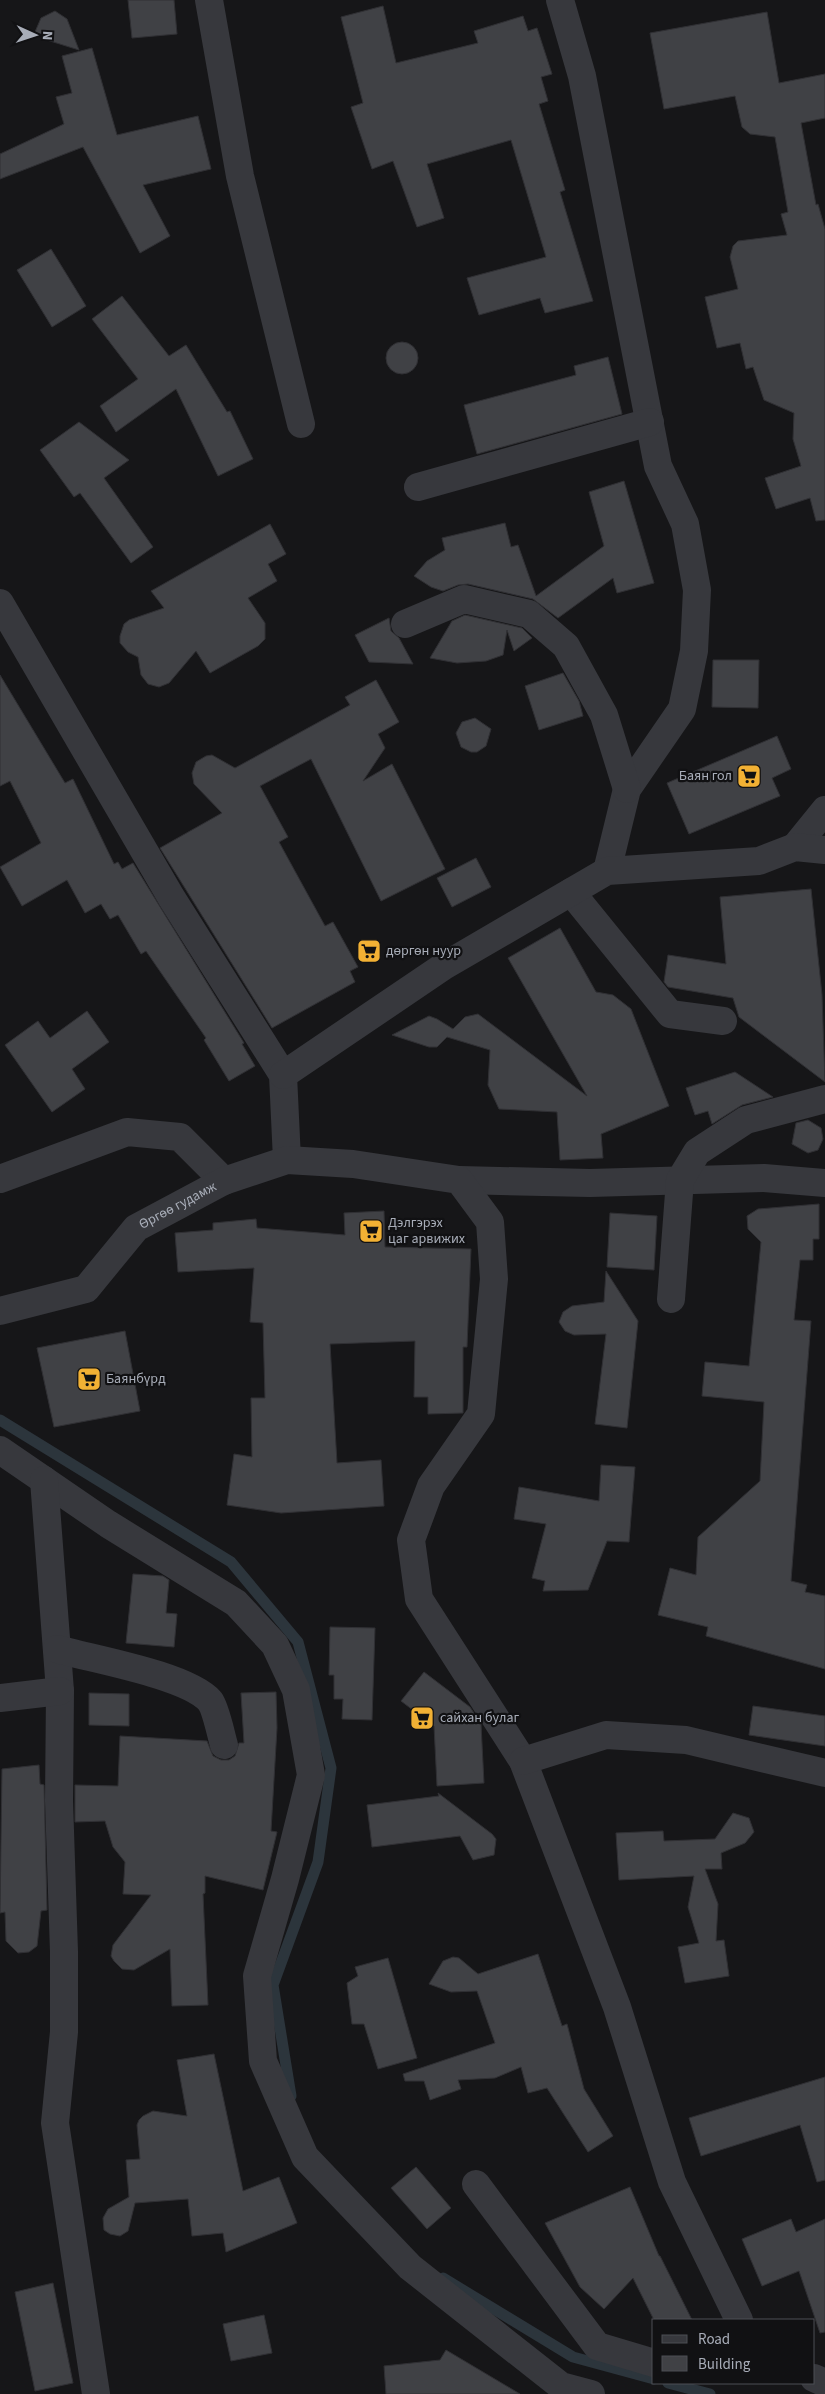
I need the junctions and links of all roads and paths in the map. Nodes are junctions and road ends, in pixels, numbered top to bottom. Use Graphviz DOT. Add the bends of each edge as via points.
graph roads {
  1 [pos="209,0"];
  2 [pos="560,0"];
  3 [pos="650,422"];
  4 [pos="301,424"];
  5 [pos="418,487"];
  6 [pos="0,603"];
  7 [pos="405,624"];
  8 [pos="627,788"];
  9 [pos="825,810"];
  10 [pos="795,847"];
  11 [pos="825,850"];
  12 [pos="607,871"];
  13 [pos="572,892"];
  14 [pos="723,1021"];
  15 [pos="283,1075"];
  16 [pos="825,1099"];
  17 [pos="287,1160"];
  18 [pos="0,1179"];
  19 [pos="459,1180"];
  20 [pos="680,1180"];
  21 [pos="224,1181"];
  22 [pos="825,1183"];
  23 [pos="671,1299"];
  24 [pos="0,1311"];
  25 [pos="0,1450"];
  26 [pos="44,1480"];
  27 [pos="56,1650"];
  28 [pos="60,1692"];
  29 [pos="0,1698"];
  30 [pos="224,1745"];
  31 [pos="523,1761"];
  32 [pos="825,1773"];
  33 [pos="476,2184"];
  34 [pos="739,2319"];
  35 [pos="652,2361"];
  36 [pos="96,2394"];
  37 [pos="591,2394"];
  1 -- 4 [label="street" via="240,176"];
  2 -- 3 [label="street" via="582,76"];
  3 -- 5 [label="street"];
  3 -- 8 [label="street" via="658,466 685,524 697,590 694,651 682,709"];
  6 -- 15 [label="street" via="171,897"];
  7 -- 8 [label="street" via="464,599 529,614 566,646 604,715"];
  8 -- 12 [label="street"];
  9 -- 10 [label="street"];
  10 -- 11 [label="street"];
  10 -- 12 [label="street" via="759,862"];
  12 -- 13 [label="street"];
  13 -- 14 [label="street" via="670,1014"];
  13 -- 15 [label="street" via="444,966"];
  15 -- 17 [label="street"];
  16 -- 20 [label="street" via="746,1120 696,1152"];
  17 -- 19 [label="street, Өргөө гудамж" via="352,1164"];
  17 -- 21 [label="street, Өргөө гудамж"];
  18 -- 21 [label="street" via="126,1132 180,1137"];
  19 -- 20 [label="street, Өргөө гудамж" via="590,1183"];
  19 -- 31 [label="street" via="490,1222 494,1279 481,1414 432,1486 411,1540 419,1599"];
  20 -- 22 [label="street, Өргөө гудамж" via="764,1178"];
  20 -- 23 [label="street"];
  21 -- 24 [label="street, Өргөө гудамж" via="136,1228 86,1289"];
  25 -- 26 [label="street"];
  26 -- 27 [label="street"];
  26 -- 37 [label="street" via="108,1524 236,1603 275,1645 296,1690 311,1775 257,1976 263,2061 305,2157 410,2267 561,2386"];
  27 -- 28 [label="street"];
  27 -- 30 [label="street" via="161,1676 192,1688 210,1702"];
  28 -- 29 [label="street"];
  28 -- 36 [label="street" via="58,1801 64,2032 55,2123"];
  31 -- 32 [label="street" via="606,1735 686,1740"];
  31 -- 34 [label="street" via="617,2007 672,2182"];
  33 -- 35 [label="street" via="597,2346"];
}
